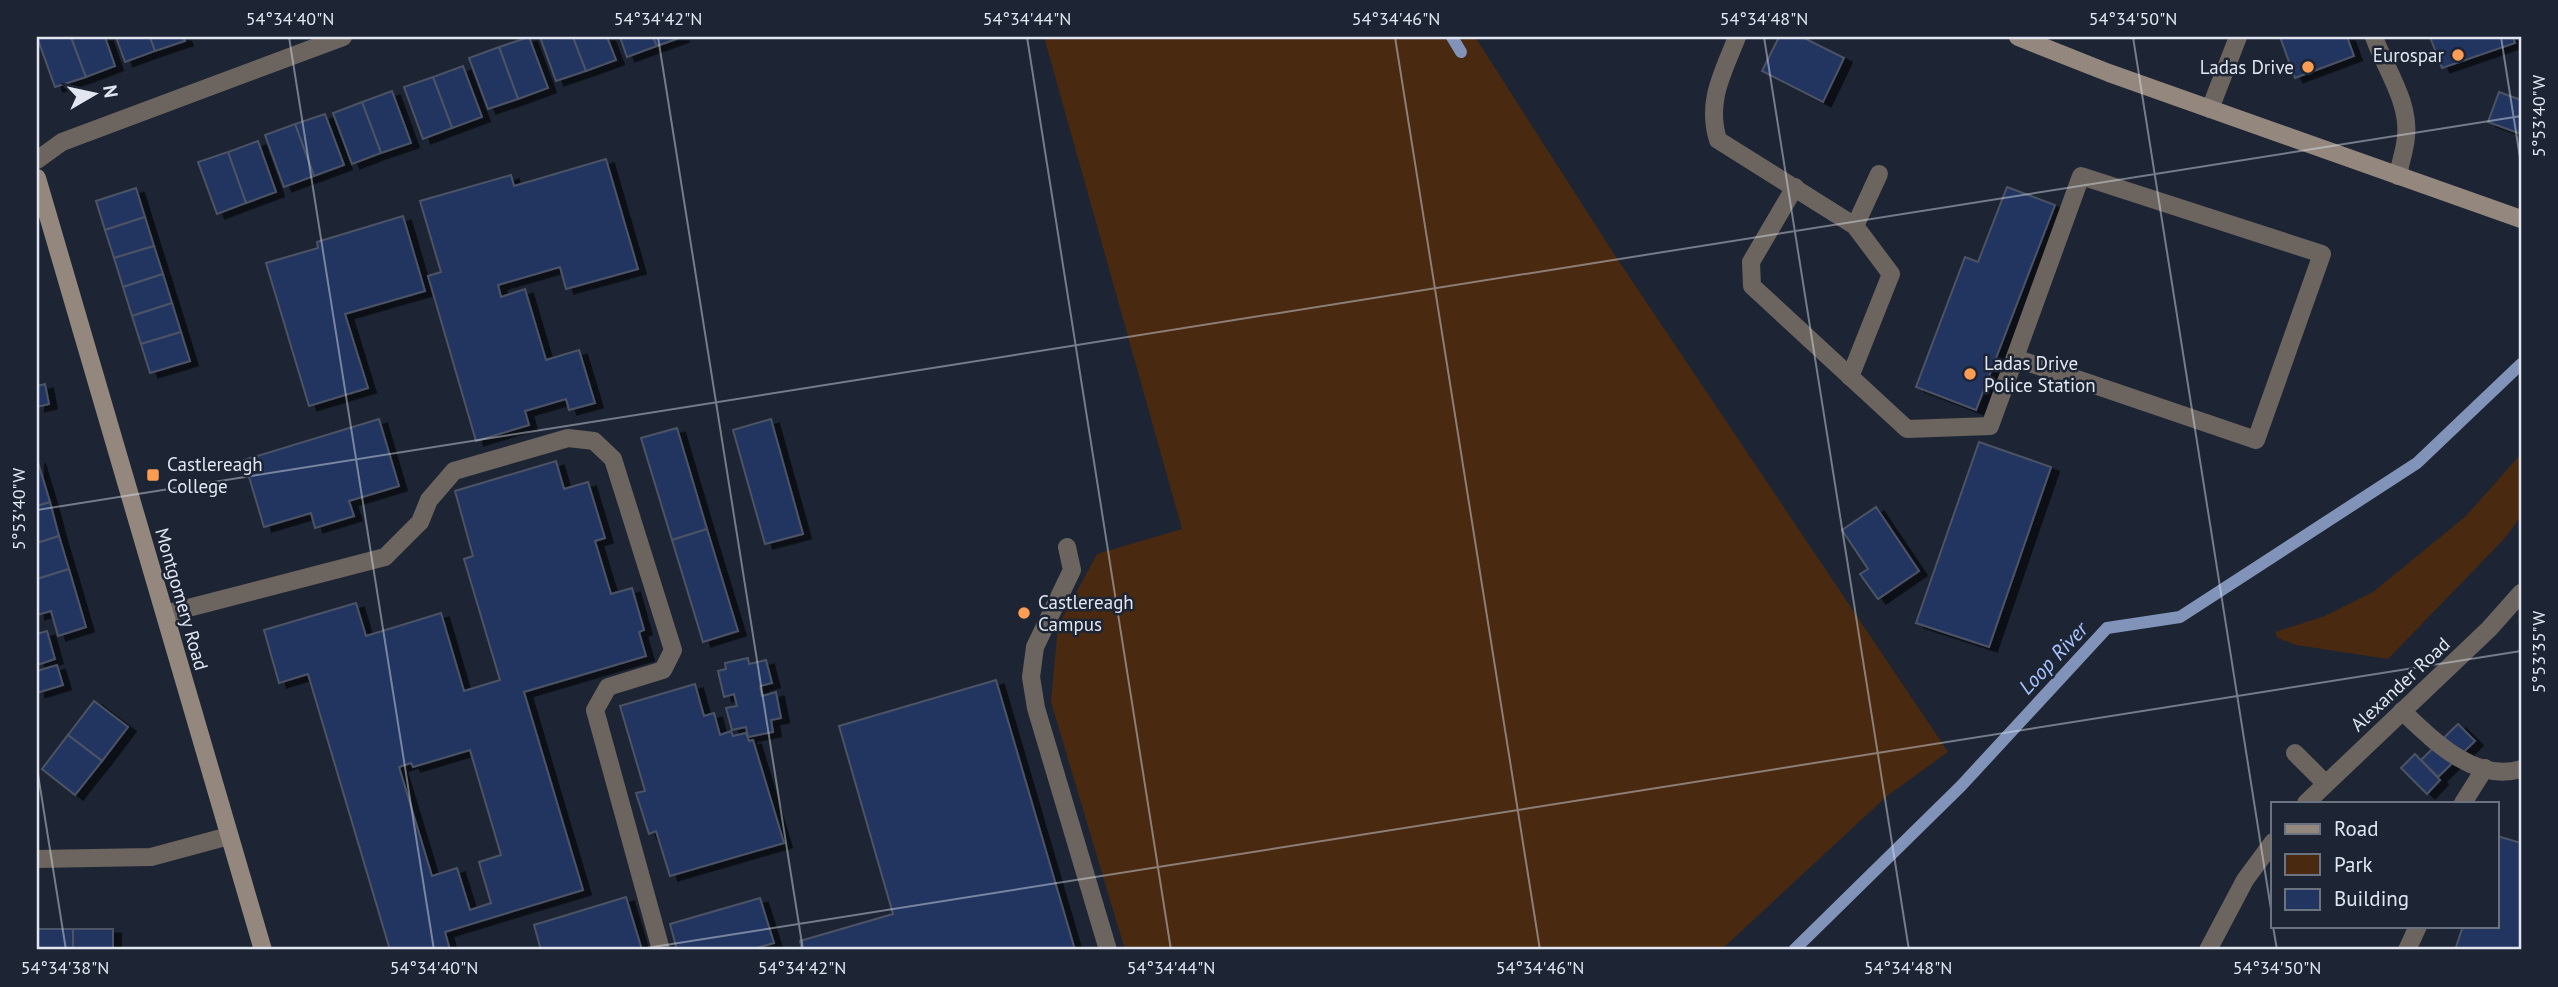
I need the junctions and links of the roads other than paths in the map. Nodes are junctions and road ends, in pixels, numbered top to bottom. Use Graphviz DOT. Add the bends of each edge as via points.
graph roads {
  1 [pos="342,37"];
  2 [pos="1737,37"];
  3 [pos="2018,37"];
  4 [pos="2238,37"];
  5 [pos="2374,37"];
  6 [pos="2210,109"];
  7 [pos="37,160"];
  8 [pos="1879,174"];
  9 [pos="2398,176"];
  10 [pos="37,178"];
  11 [pos="1795,187"];
  12 [pos="2521,219"];
  13 [pos="1855,226"];
  14 [pos="2015,358"];
  15 [pos="1850,377"];
  16 [pos="1067,547"];
  17 [pos="2521,593"];
  18 [pos="165,614"];
  19 [pos="2402,711"];
  20 [pos="2295,753"];
  21 [pos="2485,768"];
  22 [pos="2521,769"];
  23 [pos="2325,783"];
  24 [pos="2307,802"];
  25 [pos="2464,802"];
  26 [pos="229,836"];
  27 [pos="2271,845"];
  28 [pos="37,859"];
  29 [pos="2417,928"];
  30 [pos="263,950"];
  31 [pos="661,950"];
  32 [pos="1108,950"];
  33 [pos="2207,950"];
  34 [pos="2407,950"];
  1 -- 7 [label="street" via="62,142"];
  2 -- 11 [label="street" via="1711,119 1718,140"];
  3 -- 6 [label="street"];
  4 -- 6 [label="street"];
  5 -- 9 [label="street" via="2401,99 2406,129"];
  6 -- 9 [label="street"];
  8 -- 13 [label="street"];
  9 -- 12 [label="street"];
  10 -- 18 [label="street, Montgomery Road"];
  11 -- 13 [label="street"];
  11 -- 15 [label="street" via="1751,262 1752,286"];
  13 -- 15 [label="street" via="1891,274"];
  14 -- 14 [label="street" via="2081,176 2322,254 2256,440"];
  14 -- 15 [label="street" via="1990,426 1907,429"];
  16 -- 32 [label="street" via="1072,570 1035,647 1031,677 1035,708"];
  17 -- 19 [label="street, Alexander Road"];
  18 -- 26 [label="street, Montgomery Road"];
  18 -- 31 [label="street" via="385,557 420,522 429,500 454,471 568,438 594,441 613,459 673,650 663,670 608,687 595,710"];
  19 -- 21 [label="street" via="2446,751"];
  19 -- 23 [label="street, Alexander Road"];
  20 -- 23 [label="street"];
  21 -- 22 [label="street" via="2504,775"];
  21 -- 25 [label="street"];
  23 -- 24 [label="street, Alexander Road"];
  26 -- 28 [label="street" via="152,857"];
  26 -- 30 [label="street, Montgomery Road"];
  27 -- 33 [label="street" via="2245,880"];
  29 -- 34 [label="street"];
}
